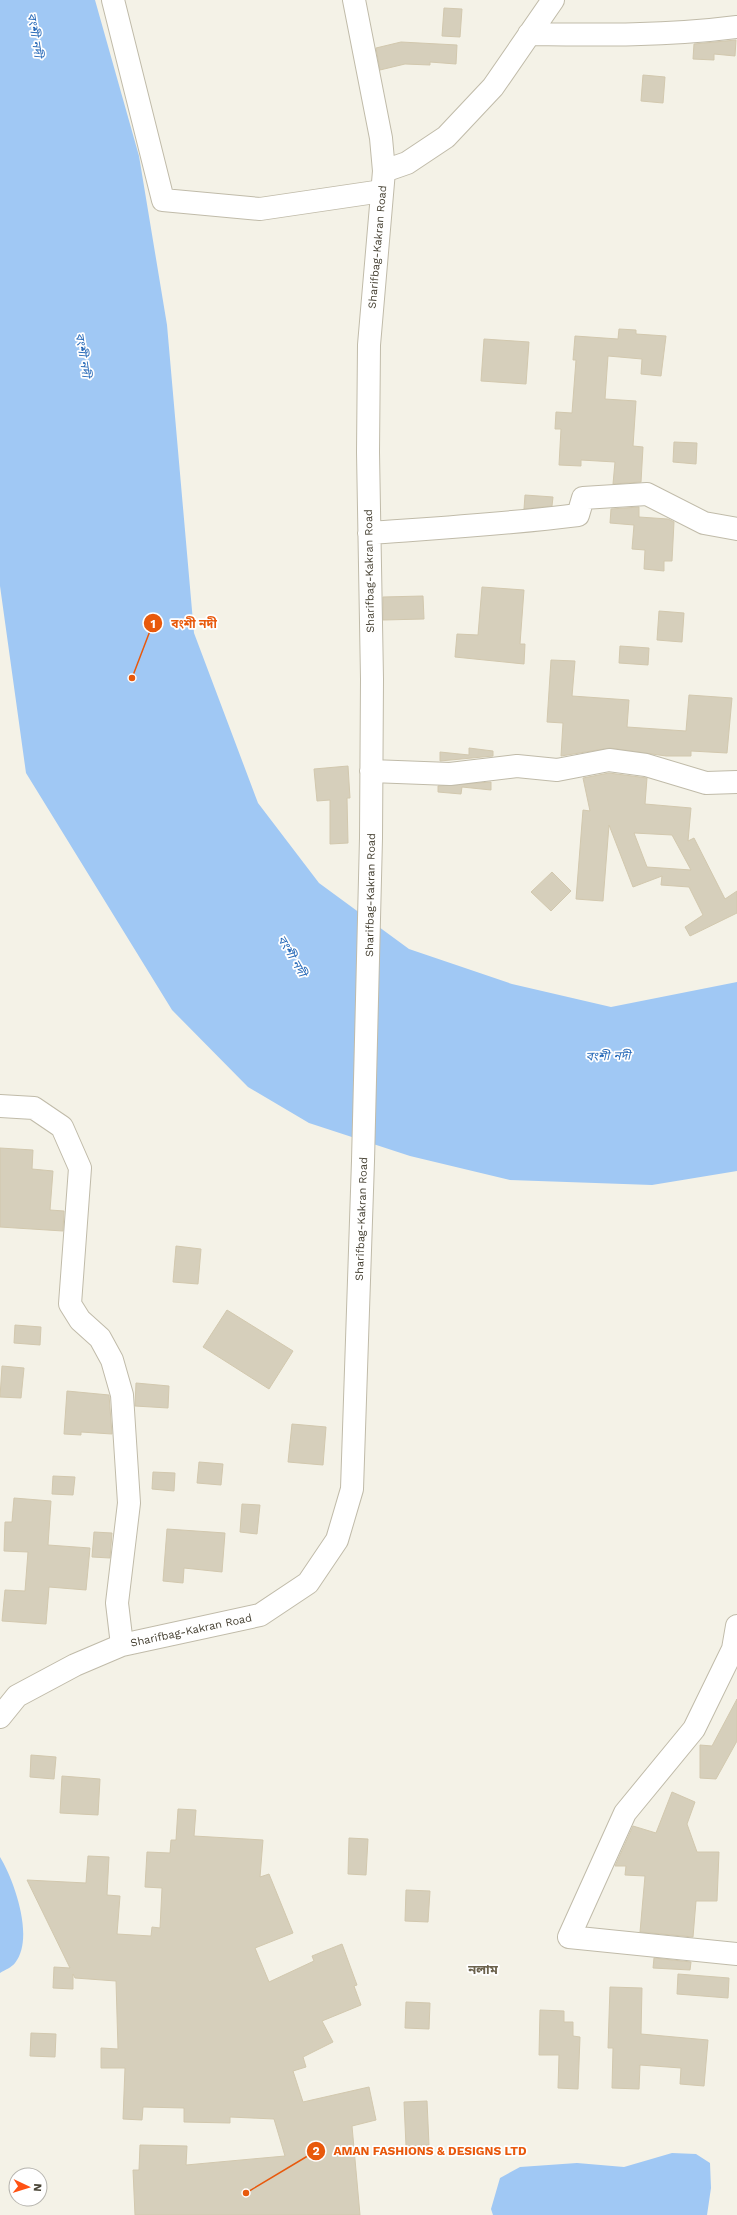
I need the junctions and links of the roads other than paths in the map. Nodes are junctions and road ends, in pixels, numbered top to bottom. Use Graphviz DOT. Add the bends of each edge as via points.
graph roads {
  1 [pos="113,0"];
  2 [pos="354,0"];
  3 [pos="553,0"];
  4 [pos="737,27"];
  5 [pos="529,34"];
  6 [pos="383,181"];
  7 [pos="737,530"];
  8 [pos="369,533"];
  9 [pos="371,771"];
  10 [pos="737,782"];
  11 [pos="0,1106"];
  12 [pos="737,1626"];
  13 [pos="122,1645"];
  14 [pos="0,1717"];
  15 [pos="737,1954"];
  1 -- 6 [label="street" via="163,200 260,209"];
  2 -- 6 [label="street, Sharifbag-Kakran Road" via="381,138"];
  3 -- 5 [label="street"];
  4 -- 5 [label="street" via="636,35"];
  5 -- 6 [label="street" via="493,87 446,137"];
  6 -- 8 [label="street, Sharifbag-Kakran Road" via="369,345"];
  7 -- 8 [label="street" via="704,523 648,494 583,498 578,515 523,522"];
  8 -- 9 [label="street, Sharifbag-Kakran Road"];
  9 -- 10 [label="street" via="450,774 517,766 557,770 609,760 646,765 706,783"];
  9 -- 13 [label="street, Sharifbag-Kakran Road" via="363,1161 352,1489 337,1540 308,1583 260,1615"];
  11 -- 13 [label="street" via="34,1108 62,1127 80,1168 70,1304 80,1320 100,1338 112,1360 122,1395 128,1503 117,1603"];
  12 -- 15 [label="street" via="733,1649 694,1729 625,1813 569,1937"];
  13 -- 14 [label="street, Sharifbag-Kakran Road" via="75,1665 17,1696"];
}
